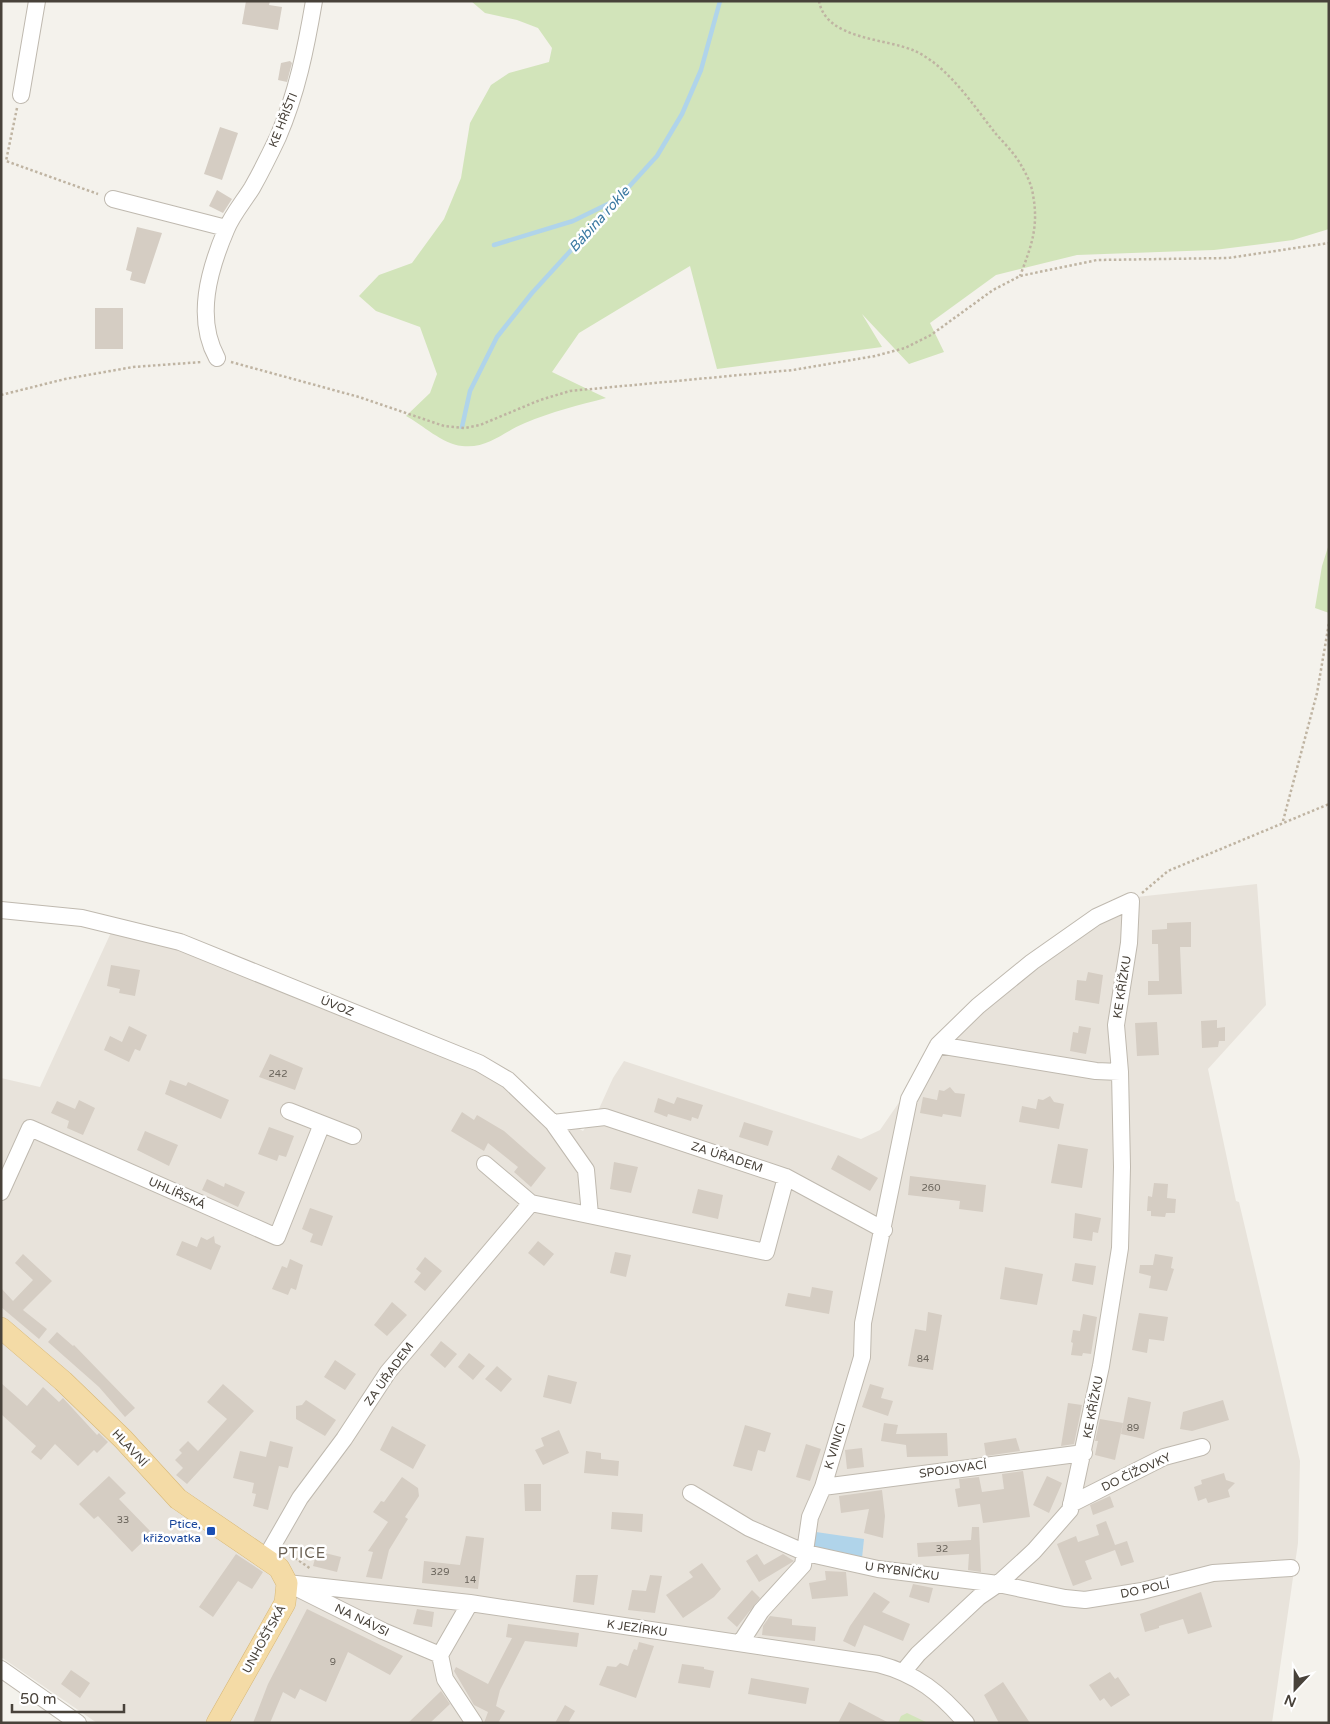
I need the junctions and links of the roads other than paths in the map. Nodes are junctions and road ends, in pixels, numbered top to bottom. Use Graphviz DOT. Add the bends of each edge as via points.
graph roads {
  1 [pos="37,1"];
  2 [pos="314,1"];
  3 [pos="21,95"];
  4 [pos="113,199"];
  5 [pos="226,228"];
  6 [pos="217,358"];
  7 [pos="1,910"];
  8 [pos="938,1045"];
  9 [pos="1120,1072"];
  10 [pos="288,1111"];
  11 [pos="552,1123"];
  12 [pos="322,1124"];
  13 [pos="353,1136"];
  14 [pos="485,1164"];
  15 [pos="786,1177"];
  16 [pos="1,1192"];
  17 [pos="531,1203"];
  18 [pos="590,1215"];
  19 [pos="884,1230"];
  20 [pos="1,1328"];
  21 [pos="1202,1447"];
  22 [pos="1084,1453"];
  23 [pos="823,1487"];
  24 [pos="691,1493"];
  25 [pos="1071,1504"];
  26 [pos="269,1552"];
  27 [pos="806,1553"];
  28 [pos="1291,1568"];
  29 [pos="287,1583"];
  30 [pos="998,1584"];
  31 [pos="470,1604"];
  32 [pos="741,1642"];
  33 [pos="440,1655"];
  34 [pos="1,1669"];
  35 [pos="904,1670"];
  36 [pos="78,1723"];
  37 [pos="218,1723"];
  38 [pos="474,1723"];
  39 [pos="966,1723"];
  1 -- 3 [label="street"];
  2 -- 5 [label="street, KE HŘIŠTI" via="295,93 278,137"];
  4 -- 5 [label="street"];
  5 -- 6 [label="street, KE HŘIŠTI" via="206,301 205,324"];
  7 -- 11 [label="street, ÚVOZ" via="82,918 180,942 479,1063 508,1080"];
  8 -- 9 [label="street" via="1096,1071"];
  8 -- 9 [label="street, KE KŘÍŽKU" via="978,1006 1032,962 1096,917 1131,902 1129,943 1116,1025"];
  8 -- 19 [label="street" via="909,1099"];
  9 -- 22 [label="street, KE KŘÍŽKU" via="1120,1248"];
  10 -- 12 [label="street"];
  11 -- 15 [label="street, ZA ÚŘADEM" via="604,1117"];
  11 -- 18 [label="street, ÚVOZ" via="586,1170"];
  12 -- 13 [label="street"];
  12 -- 16 [label="street, UHLÍŘSKÁ" via="277,1237 30,1128"];
  14 -- 17 [label="street"];
  15 -- 18 [label="street" via="766,1252"];
  15 -- 19 [label="street, ZA ÚŘADEM"];
  17 -- 18 [label="street"];
  17 -- 26 [label="street, ZA ÚŘADEM" via="388,1372 300,1498"];
  19 -- 23 [label="street, K VINICI" via="864,1322 862,1357"];
  20 -- 26 [label="main road, HLAVNÍ" via="63,1381 178,1499"];
  21 -- 25 [label="street, DO ČÍŽOVKY" via="1164,1457"];
  22 -- 23 [label="street, SPOJOVACÍ"];
  22 -- 25 [label="street, KE KŘÍŽKU"];
  23 -- 27 [label="street, K VINICI" via="810,1517"];
  24 -- 27 [label="street, U RYBNÍČKU" via="749,1528"];
  25 -- 30 [label="street, KE KŘÍŽKU" via="1070,1510 1034,1551"];
  26 -- 29 [label="main road"];
  27 -- 30 [label="street, U RYBNÍČKU" via="878,1569"];
  27 -- 32 [label="street, K VINICI" via="803,1565 761,1611"];
  28 -- 30 [label="street, DO POLÍ" via="1213,1573 1142,1591 1085,1600"];
  29 -- 31 [label="street, K JEZÍRKU"];
  29 -- 33 [label="street, NA NÁVSI" via="383,1631"];
  29 -- 37 [label="main road, UNHOŠŤSKÁ" via="285,1603"];
  30 -- 35 [label="street, KE KŘÍŽKU" via="979,1597"];
  31 -- 32 [label="street, K JEZÍRKU"];
  31 -- 33 [label="street"];
  32 -- 35 [label="street, K JEZÍRKU"];
  33 -- 38 [label="street" via="445,1679"];
  34 -- 36 [label="street"];
  35 -- 39 [label="street, K JEZÍRKU" via="952,1706"];
}
